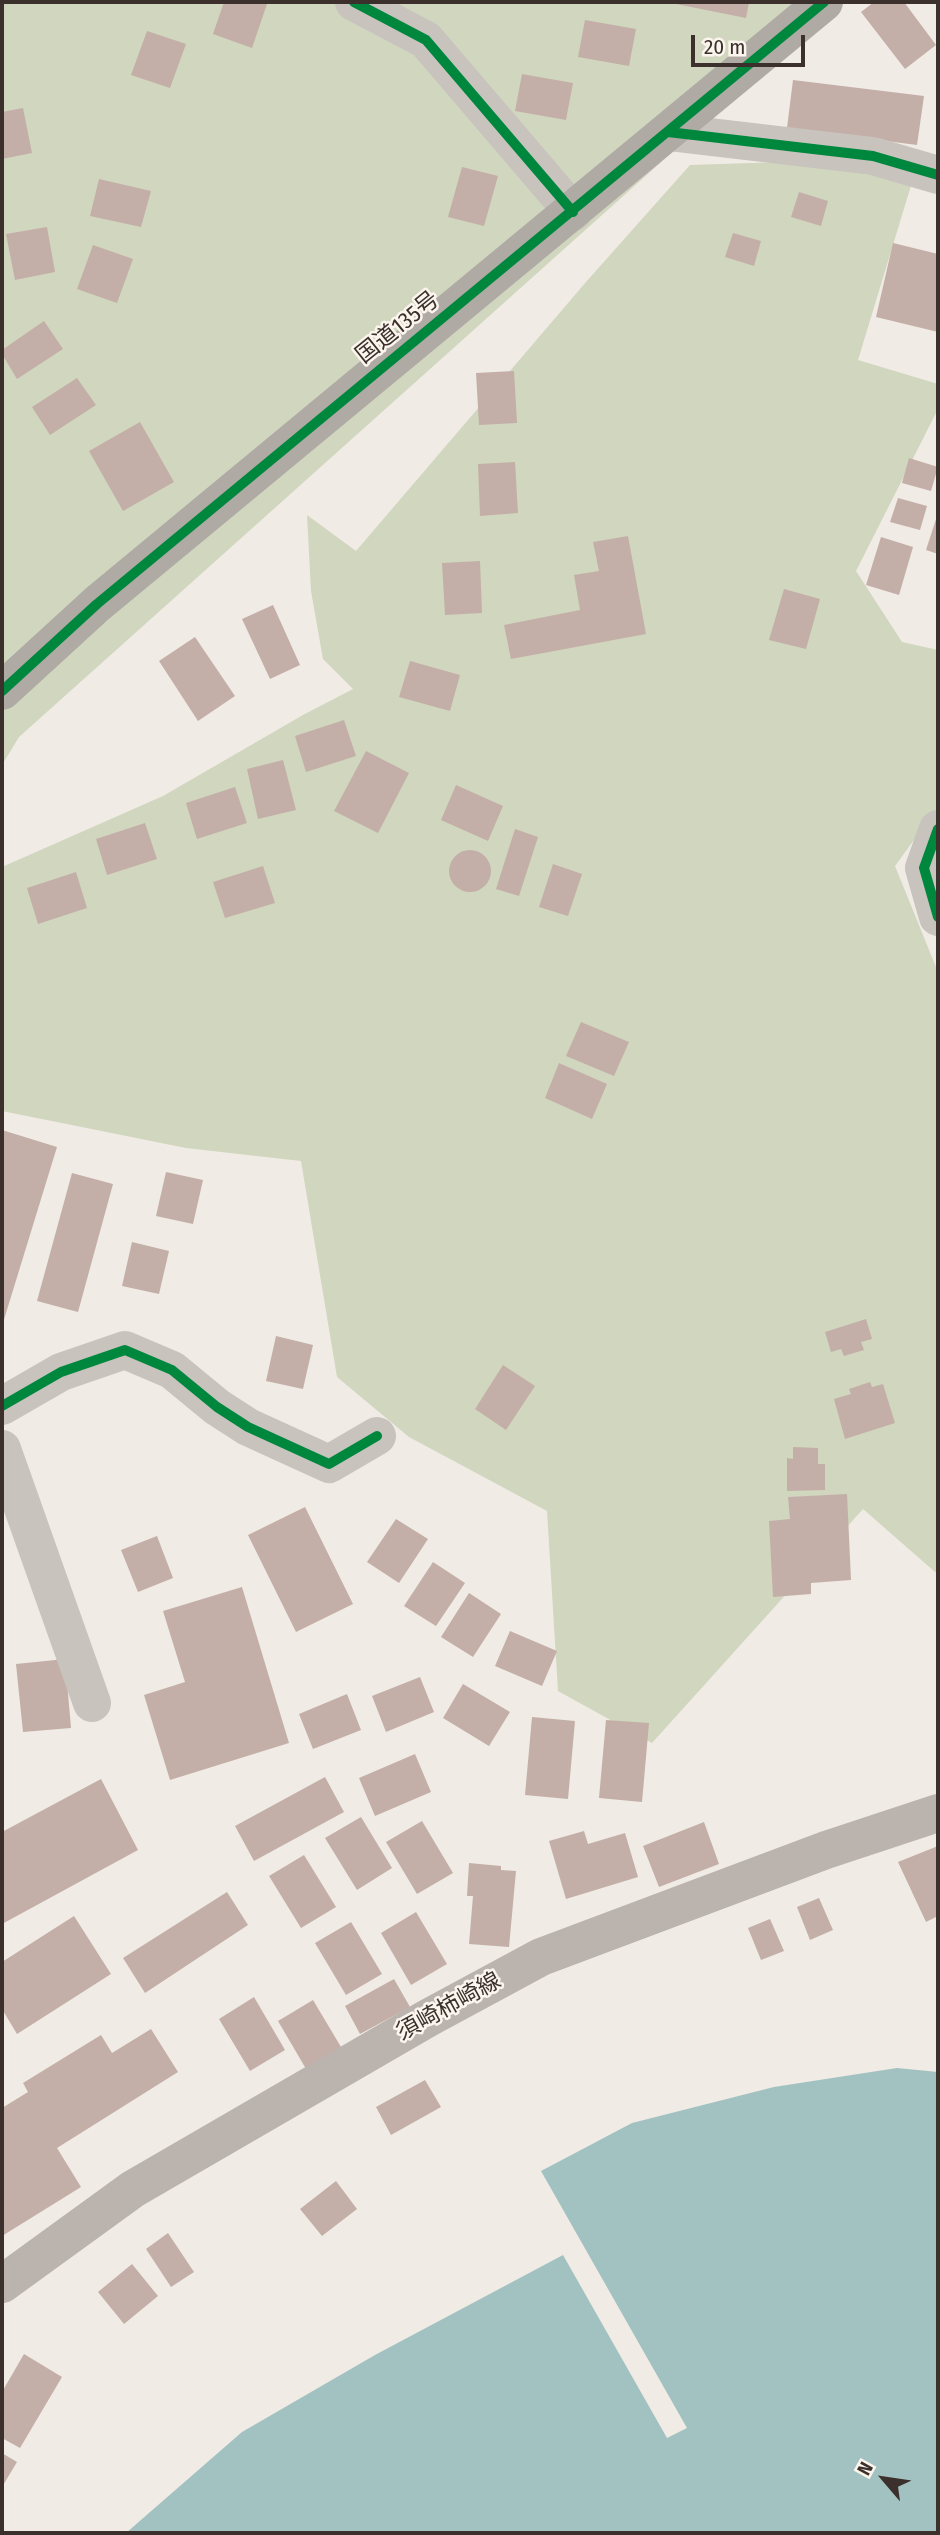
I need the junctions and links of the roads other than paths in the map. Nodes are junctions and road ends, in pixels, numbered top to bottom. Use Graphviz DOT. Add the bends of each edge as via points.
graph roads {
  1 [pos="354,2"];
  2 [pos="824,2"];
  3 [pos="668,132"];
  4 [pos="938,174"];
  5 [pos="573,212"];
  6 [pos="2,691"];
  7 [pos="938,829"];
  8 [pos="938,917"];
  9 [pos="2,1406"];
  10 [pos="377,1436"];
  11 [pos="2,1449"];
  12 [pos="92,1703"];
  13 [pos="938,1813"];
  14 [pos="2,2284"];
  1 -- 5 [label="street" via="426,40"];
  2 -- 3 [label="highway, 国道135号"];
  3 -- 4 [label="street" via="873,156"];
  3 -- 5 [label="highway, 国道135号"];
  5 -- 6 [label="highway, 国道135号" via="97,604"];
  7 -- 8 [label="street" via="924,868"];
  9 -- 10 [label="street" via="61,1372 125,1350 172,1370 248,1427 329,1464"];
  11 -- 12 [label="street"];
  13 -- 14 [label="main road, 須崎柿崎線" via="541,1956 133,2189"];
}
